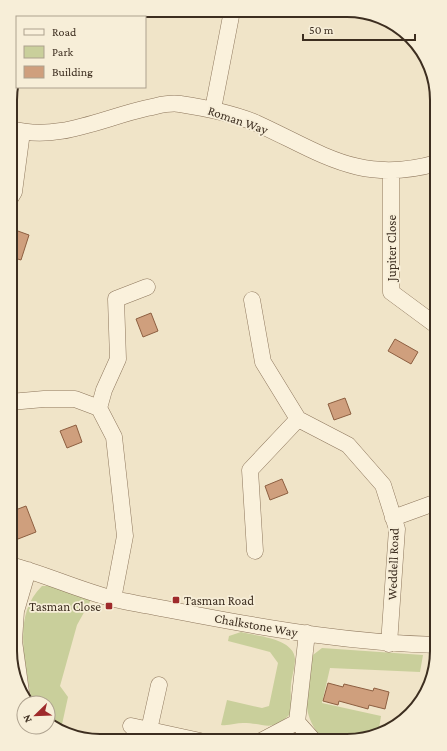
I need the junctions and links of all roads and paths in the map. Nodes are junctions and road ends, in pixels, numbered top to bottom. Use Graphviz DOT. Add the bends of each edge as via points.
graph roads {
  1 [pos="231,17"];
  2 [pos="213,109"];
  3 [pos="17,131"];
  4 [pos="430,164"];
  5 [pos="391,172"];
  6 [pos="147,287"];
  7 [pos="252,300"];
  8 [pos="430,321"];
  9 [pos="17,401"];
  10 [pos="99,408"];
  11 [pos="298,419"];
  12 [pos="430,505"];
  13 [pos="393,518"];
  14 [pos="255,551"];
  15 [pos="17,567"];
  16 [pos="28,570"];
  17 [pos="113,599"];
  18 [pos="17,608"];
  19 [pos="307,634"];
  20 [pos="389,644"];
  21 [pos="430,645"];
  22 [pos="159,685"];
  23 [pos="297,722"];
  24 [pos="131,726"];
  25 [pos="149,730"];
  26 [pos="169,734"];
  27 [pos="274,734"];
  28 [pos="308,734"];
  1 -- 2 [label="street"];
  2 -- 3 [label="street, Roman Way" via="172,103 129,112 81,128 46,133"];
  2 -- 5 [label="street, Roman Way" via="255,123 321,156 358,168"];
  4 -- 5 [label="street, Roman Way"];
  5 -- 8 [label="street, Jupiter Close" via="391,292"];
  6 -- 10 [label="street" via="116,299 118,359"];
  7 -- 11 [label="street" via="263,362"];
  9 -- 10 [label="street" via="76,399"];
  10 -- 17 [label="street" via="114,438 125,536"];
  11 -- 13 [label="street, Weddell Road" via="348,445 383,485"];
  11 -- 14 [label="street" via="250,470"];
  12 -- 13 [label="street"];
  13 -- 20 [label="street, Weddell Road" via="397,530"];
  15 -- 16 [label="street, Chalkstone Way"];
  16 -- 17 [label="street, Chalkstone Way"];
  16 -- 18 [label="street"];
  17 -- 19 [label="street, Chalkstone Way"];
  19 -- 20 [label="street, Chalkstone Way"];
  19 -- 23 [label="street"];
  20 -- 21 [label="street, Chalkstone Way"];
  22 -- 25 [label="street"];
  23 -- 27 [label="street"];
  23 -- 28 [label="street"];
  24 -- 25 [label="street"];
  25 -- 26 [label="street"];
}
